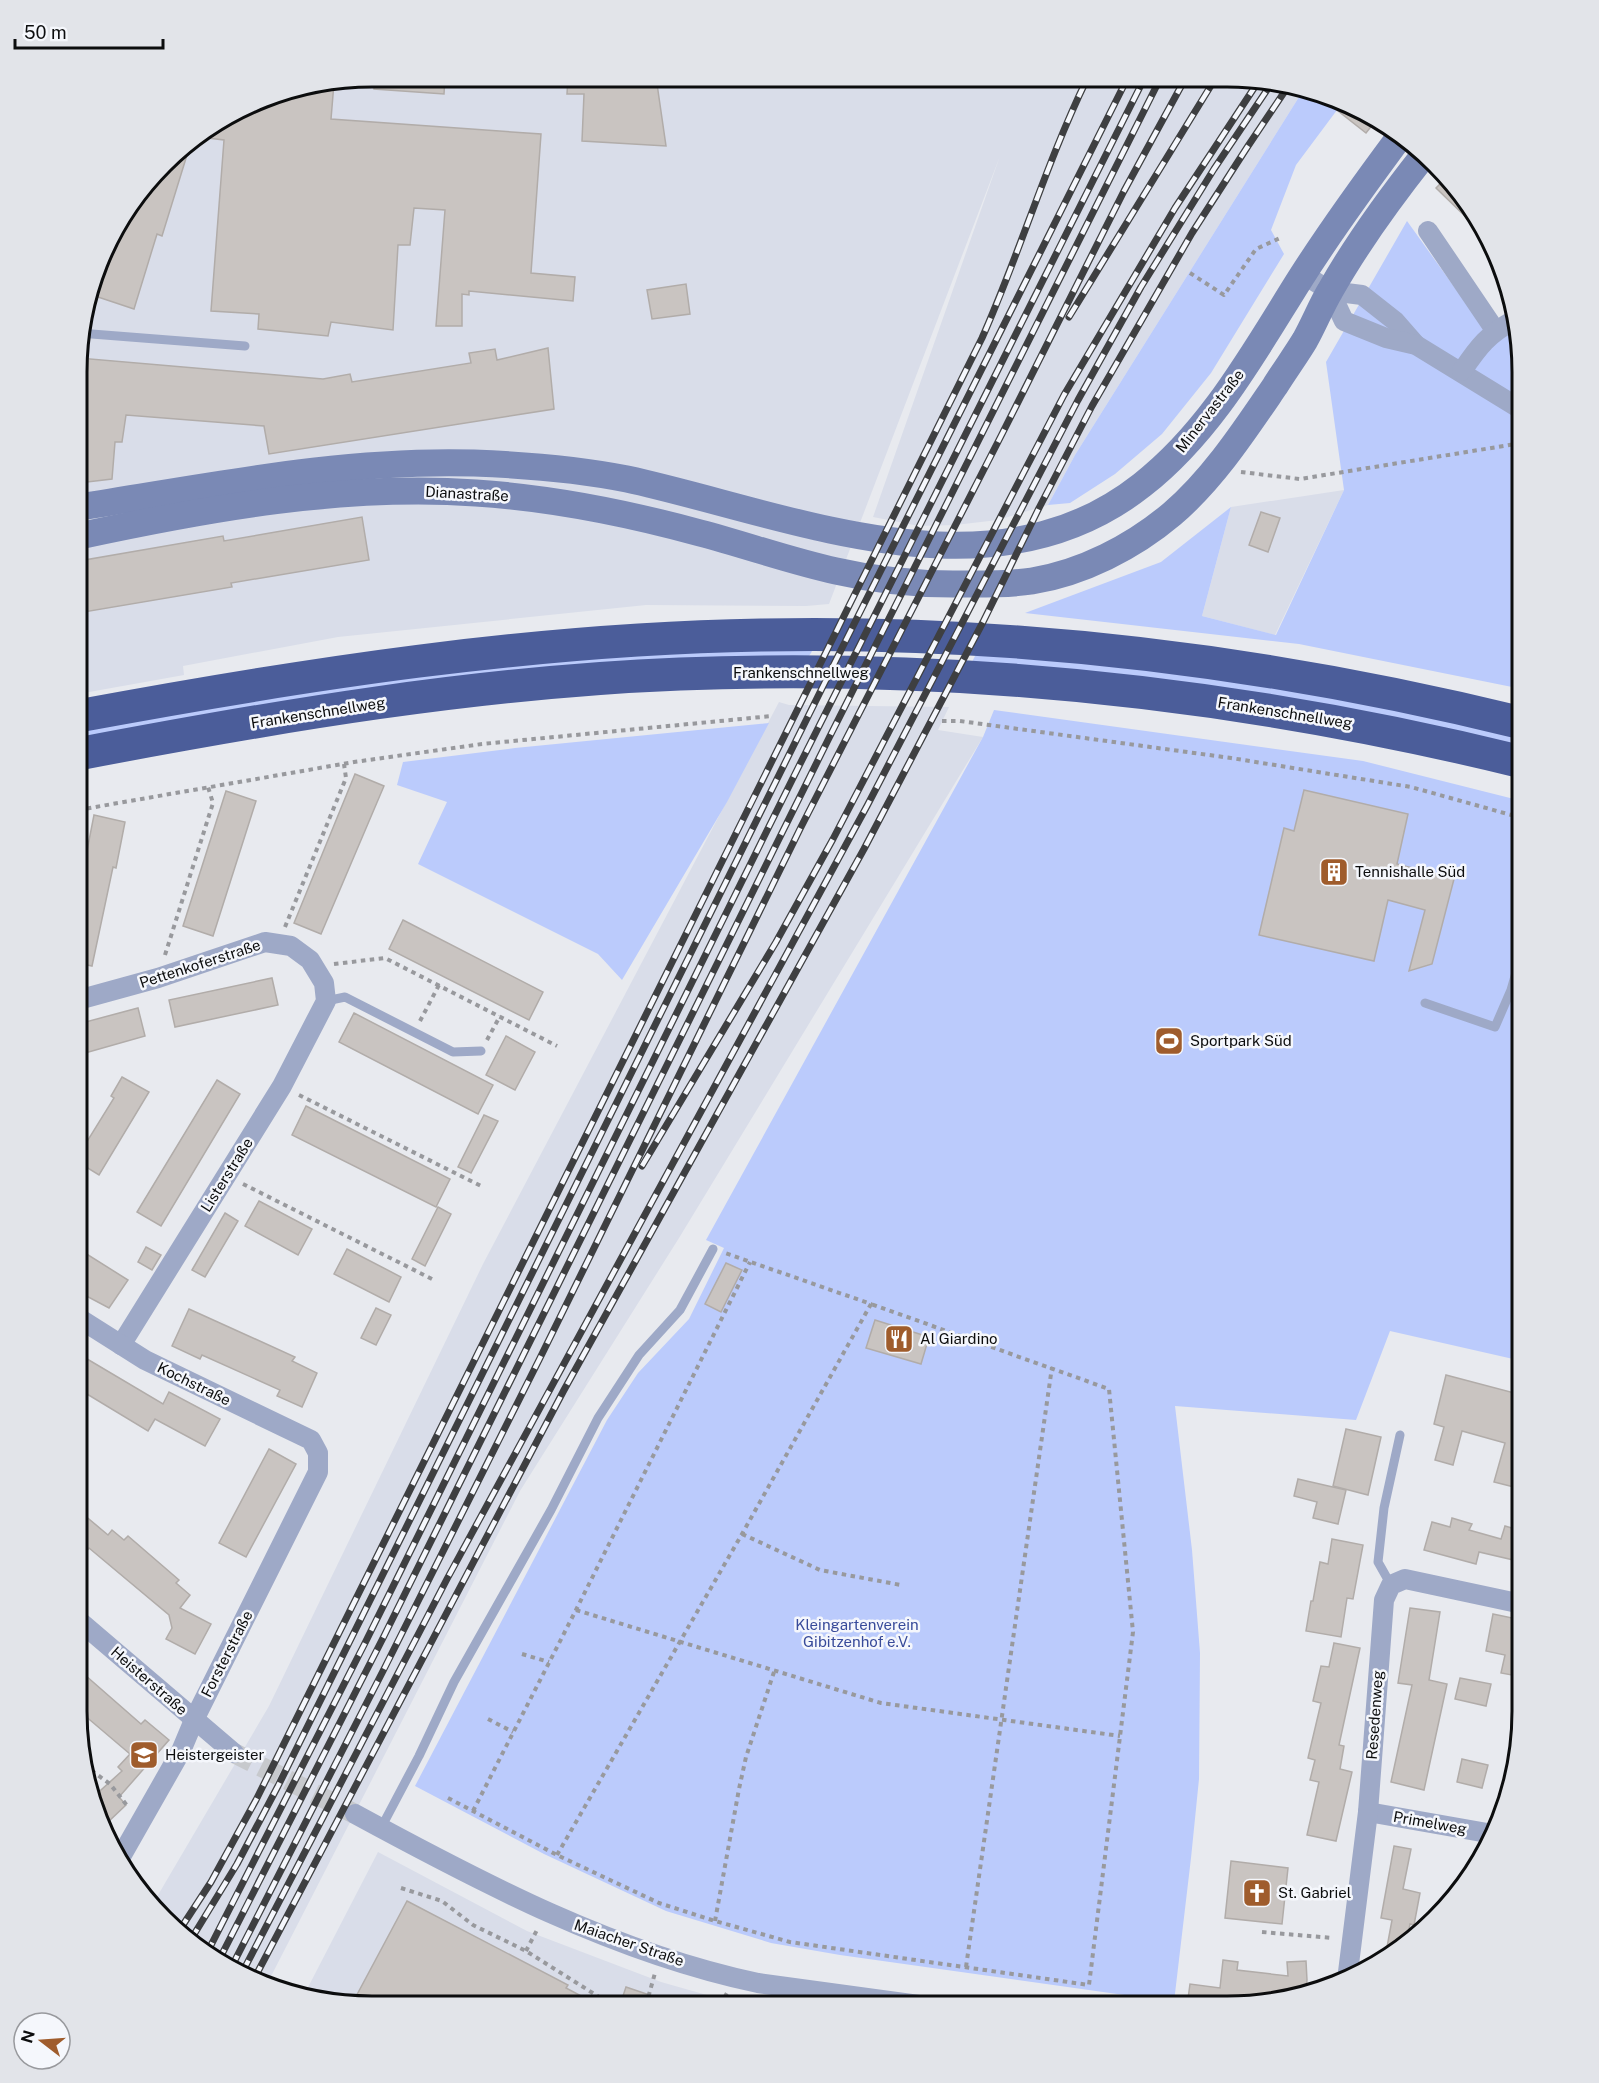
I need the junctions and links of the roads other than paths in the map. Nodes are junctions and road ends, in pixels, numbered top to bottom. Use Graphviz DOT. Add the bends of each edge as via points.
graph roads {
  1 [pos="1395,143"];
  2 [pos="1419,162"];
  3 [pos="1428,231"];
  4 [pos="1303,274"];
  5 [pos="1330,291"];
  6 [pos="1508,323"];
  7 [pos="1495,330"];
  8 [pos="89,334"];
  9 [pos="1416,345"];
  10 [pos="245,346"];
  11 [pos="1462,371"];
  12 [pos="1512,404"];
  13 [pos="735,505"];
  14 [pos="87,506"];
  15 [pos="87,534"];
  16 [pos="87,714"];
  17 [pos="1512,721"];
  18 [pos="87,751"];
  19 [pos="1512,760"];
  20 [pos="1512,987"];
  21 [pos="87,998"];
  22 [pos="326,1001"];
  23 [pos="1425,1003"];
  24 [pos="481,1051"];
  25 [pos="713,1249"];
  26 [pos="87,1323"];
  27 [pos="121,1345"];
  28 [pos="1400,1435"];
  29 [pos="314,1443"];
  30 [pos="1391,1585"];
  31 [pos="1512,1602"];
  32 [pos="87,1628"];
  33 [pos="194,1720"];
  34 [pos="234,1752"];
  35 [pos="1368,1812"];
  36 [pos="355,1814"];
  37 [pos="381,1828"];
  38 [pos="1485,1833"];
  39 [pos="124,1852"];
  40 [pos="1348,1969"];
  41 [pos="853,1996"];
  1 -- 4 [label="main road, Minervastraße"];
  2 -- 5 [label="main road"];
  3 -- 7 [label="street"];
  4 -- 5 [label="street"];
  4 -- 13 [label="main road, Minervastraße" via="1231,388 1188,443 1141,486 1076,523 1008,543 932,545 853,534"];
  5 -- 9 [label="street" via="1362,295 1395,321"];
  5 -- 9 [label="street" via="1344,321"];
  5 -- 15 [label="main road, Dianastraße" via="1304,341 1252,419 1185,502 1131,544 1082,567 1033,581 932,584 885,580 630,516 461,492 310,496"];
  6 -- 7 [label="street"];
  7 -- 11 [label="street"];
  8 -- 10 [label="lane"];
  9 -- 11 [label="street"];
  11 -- 12 [label="street"];
  13 -- 14 [label="main road, Dianastraße" via="611,476 446,463 326,470"];
  16 -- 17 [label="highway" via="323,674 471,654 593,643 806,635 984,640 1181,659 1350,686"];
  18 -- 19 [label="highway, Frankenschnellweg" via="307,714 558,682 792,672 970,677 1188,698 1366,726"];
  20 -- 23 [label="lane" via="1494,1027"];
  21 -- 22 [label="street, Pettenkoferstraße" via="265,942 291,946 315,966 324,983"];
  22 -- 24 [label="lane" via="345,997 453,1052"];
  22 -- 27 [label="street, Listerstraße" via="282,1086"];
  25 -- 37 [label="lane" via="680,1310 639,1355 598,1418 454,1683"];
  26 -- 27 [label="street, Kochstraße"];
  27 -- 29 [label="street, Kochstraße"];
  28 -- 30 [label="lane" via="1384,1508 1378,1562"];
  29 -- 33 [label="street, Forsterstraße" via="318,1472"];
  30 -- 31 [label="street" via="1405,1579"];
  30 -- 35 [label="street, Resedenweg" via="1384,1600"];
  32 -- 33 [label="street, Heisterstraße"];
  33 -- 34 [label="street"];
  33 -- 39 [label="street, Forsterstraße"];
  35 -- 38 [label="street, Primelweg"];
  35 -- 40 [label="street, Resedenweg"];
  36 -- 37 [label="street, Maiacher Straße"];
  37 -- 41 [label="street, Maiacher Straße" via="547,1911 659,1954 758,1983"];
}
